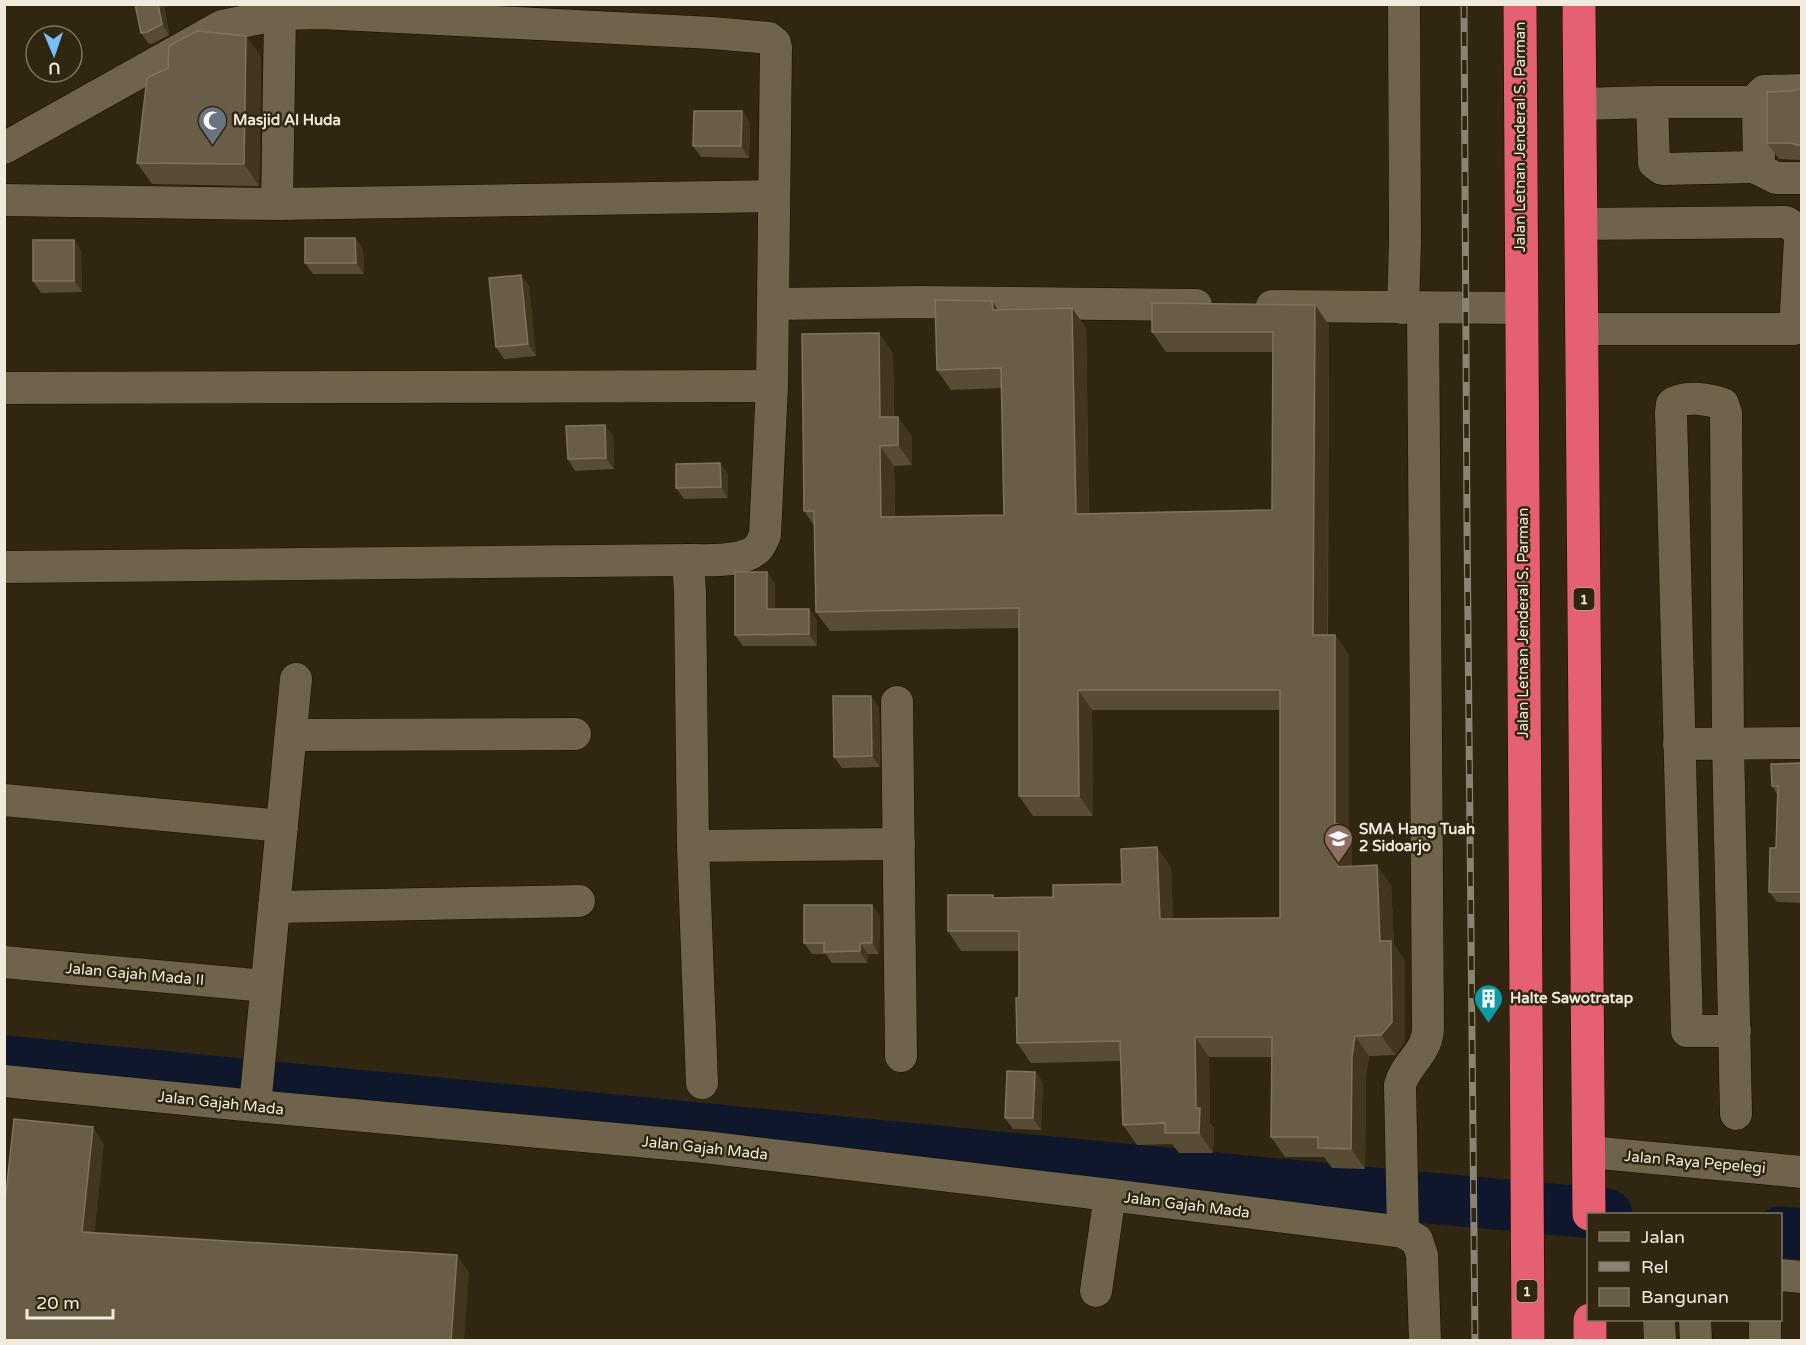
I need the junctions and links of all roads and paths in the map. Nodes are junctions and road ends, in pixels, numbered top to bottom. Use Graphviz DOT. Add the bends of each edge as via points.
graph roads {
  1 [pos="1404,4"];
  2 [pos="1520,4"];
  3 [pos="1579,4"];
  4 [pos="280,14"];
  5 [pos="522,14"];
  6 [pos="1802,90"];
  7 [pos="1652,102"];
  8 [pos="1753,102"];
  9 [pos="1580,104"];
  10 [pos="4,148"];
  11 [pos="1754,167"];
  12 [pos="1802,178"];
  13 [pos="774,196"];
  14 [pos="4,200"];
  15 [pos="277,204"];
  16 [pos="1581,224"];
  17 [pos="774,304"];
  18 [pos="1413,308"];
  19 [pos="1521,308"];
  20 [pos="1798,328"];
  21 [pos="1582,329"];
  22 [pos="772,386"];
  23 [pos="4,388"];
  24 [pos="688,560"];
  25 [pos="4,567"];
  26 [pos="296,679"];
  27 [pos="897,702"];
  28 [pos="575,734"];
  29 [pos="291,735"];
  30 [pos="1728,743"];
  31 [pos="1802,743"];
  32 [pos="1679,744"];
  33 [pos="4,800"];
  34 [pos="282,826"];
  35 [pos="899,844"];
  36 [pos="693,846"];
  37 [pos="579,901"];
  38 [pos="274,907"];
  39 [pos="4,962"];
  40 [pos="266,986"];
  41 [pos="1735,1031"];
  42 [pos="901,1056"];
  43 [pos="4,1081"];
  44 [pos="702,1083"];
  45 [pos="256,1098"];
  46 [pos="1736,1114"];
  47 [pos="1589,1152"];
  48 [pos="1802,1172"];
  49 [pos="1110,1195"];
  50 [pos="1589,1204"];
  51 [pos="1403,1232"];
  52 [pos="1782,1275"];
  53 [pos="1802,1277"];
  54 [pos="1096,1292"];
  55 [pos="1590,1321"];
  56 [pos="1659,1321"];
  57 [pos="1695,1321"];
  58 [pos="1765,1321"];
  59 [pos="1425,1341"];
  60 [pos="1528,1341"];
  61 [pos="1590,1341"];
  62 [pos="1659,1341"];
  63 [pos="1696,1341"];
  64 [pos="1765,1341"];
  1 -- 18 [label="street" via="1405,241"];
  2 -- 19 [label="highway, Jalan Letnan Jenderal S. Parman / 1"];
  3 -- 9 [label="highway, 1"];
  4 -- 5 [label="street"];
  4 -- 10 [label="street" via="222,26"];
  4 -- 15 [label="street"];
  5 -- 13 [label="street" via="769,38 776,48"];
  6 -- 8 [label="street" via="1764,91"];
  7 -- 8 [label="street"];
  7 -- 9 [label="street"];
  7 -- 11 [label="street" via="1654,163 1662,169"];
  8 -- 11 [label="street" via="1758,110 1759,162"];
  9 -- 16 [label="highway, 1"];
  11 -- 12 [label="street" via="1776,178"];
  13 -- 15 [label="street"];
  13 -- 17 [label="street"];
  14 -- 15 [label="street"];
  16 -- 20 [label="street" via="1786,222 1797,229 1800,239"];
  16 -- 21 [label="highway, 1"];
  17 -- 18 [label="street"];
  17 -- 22 [label="street"];
  18 -- 19 [label="street"];
  18 -- 51 [label="street" via="1428,1025 1421,1052 1403,1074 1400,1085"];
  19 -- 60 [label="highway, Jalan Letnan Jenderal S. Parman / 1"];
  20 -- 21 [label="street"];
  21 -- 47 [label="highway, 1"];
  22 -- 23 [label="street"];
  22 -- 24 [label="street" via="765,535 758,548 747,555"];
  24 -- 25 [label="street"];
  24 -- 36 [label="street"];
  26 -- 29 [label="street"];
  27 -- 35 [label="street"];
  28 -- 29 [label="street"];
  29 -- 34 [label="street"];
  30 -- 31 [label="street"];
  30 -- 32 [label="street"];
  30 -- 32 [label="street" via="1726,413 1723,404 1714,401 1679,399 1672,404 1671,412"];
  30 -- 41 [label="street"];
  32 -- 41 [label="street" via="1687,1032"];
  33 -- 34 [label="street"];
  34 -- 38 [label="street"];
  35 -- 36 [label="street"];
  35 -- 42 [label="street"];
  36 -- 44 [label="street"];
  37 -- 38 [label="street"];
  38 -- 40 [label="street"];
  39 -- 40 [label="street, Jalan Gajah Mada II"];
  40 -- 45 [label="street"];
  41 -- 46 [label="street"];
  43 -- 45 [label="street, Jalan Gajah Mada"];
  45 -- 49 [label="street, Jalan Gajah Mada"];
  47 -- 48 [label="street, Jalan Raya Pepelegi"];
  47 -- 50 [label="highway, 1"];
  49 -- 51 [label="street, Jalan Gajah Mada"];
  49 -- 54 [label="street"];
  51 -- 59 [label="street" via="1417,1240 1422,1255"];
  52 -- 53 [label="street"];
  55 -- 61 [label="highway"];
  56 -- 62 [label="street"];
  57 -- 63 [label="street"];
  58 -- 64 [label="street"];
}
